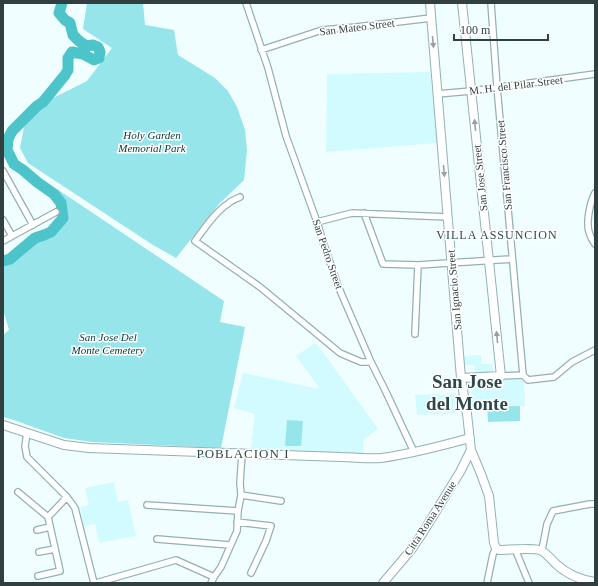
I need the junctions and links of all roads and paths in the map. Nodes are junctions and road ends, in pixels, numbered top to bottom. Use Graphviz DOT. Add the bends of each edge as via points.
graph roads {
  1 [pos="246,3"];
  2 [pos="430,3"];
  3 [pos="462,3"];
  4 [pos="491,3"];
  5 [pos="431,18"];
  6 [pos="261,50"];
  7 [pos="595,74"];
  8 [pos="497,87"];
  9 [pos="471,91"];
  10 [pos="437,94"];
  11 [pos="3,171"];
  12 [pos="595,193"];
  13 [pos="240,197"];
  14 [pos="593,202"];
  15 [pos="56,212"];
  16 [pos="364,213"];
  17 [pos="448,217"];
  18 [pos="3,220"];
  19 [pos="318,222"];
  20 [pos="33,225"];
  21 [pos="12,236"];
  22 [pos="3,240"];
  23 [pos="595,244"];
  24 [pos="512,259"];
  25 [pos="489,261"];
  26 [pos="452,264"];
  27 [pos="418,265"];
  28 [pos="415,334"];
  29 [pos="595,350"];
  30 [pos="371,362"];
  31 [pos="523,375"];
  32 [pos="501,376"];
  33 [pos="461,378"];
  34 [pos="3,425"];
  35 [pos="27,433"];
  36 [pos="470,438"];
  37 [pos="471,450"];
  38 [pos="414,452"];
  39 [pos="242,454"];
  40 [pos="18,492"];
  41 [pos="241,495"];
  42 [pos="67,497"];
  43 [pos="281,500"];
  44 [pos="595,504"];
  45 [pos="147,505"];
  46 [pos="238,511"];
  47 [pos="48,516"];
  48 [pos="237,522"];
  49 [pos="50,527"];
  50 [pos="37,530"];
  51 [pos="156,539"];
  52 [pos="230,545"];
  53 [pos="496,548"];
  54 [pos="55,549"];
  55 [pos="515,550"];
  56 [pos="542,550"];
  57 [pos="39,552"];
  58 [pos="251,573"];
  59 [pos="38,576"];
  60 [pos="214,577"];
  61 [pos="595,582"];
  62 [pos="95,583"];
  63 [pos="211,583"];
  64 [pos="383,583"];
  65 [pos="487,583"];
  66 [pos="530,583"];
  1 -- 6 [label="street, San Pedro Street"];
  2 -- 5 [label="main road, San Ignacio Street"];
  3 -- 9 [label="main road, San Jose Street"];
  4 -- 8 [label="street, San Francisco Street"];
  5 -- 6 [label="street, San Mateo Street" via="322,30"];
  5 -- 10 [label="main road, San Ignacio Street, one-way"];
  6 -- 19 [label="street, San Pedro Street" via="286,136"];
  7 -- 8 [label="street, M. H. del Pilar Street"];
  8 -- 9 [label="street, M. H. del Pilar Street"];
  8 -- 24 [label="street, San Francisco Street"];
  9 -- 10 [label="street, M. H. del Pilar Street"];
  25 -- 9 [label="main road, San Jose Street, one-way"];
  10 -- 17 [label="main road, San Ignacio Street, one-way"];
  11 -- 20 [label="street"];
  12 -- 14 [label="street"];
  13 -- 30 [label="street" via="221,209 195,241 260,287 340,353 361,362"];
  14 -- 23 [label="street" via="588,218 589,233"];
  15 -- 20 [label="street"];
  16 -- 17 [label="street"];
  16 -- 19 [label="street"];
  16 -- 27 [label="street" via="383,264"];
  17 -- 26 [label="main road, San Ignacio Street"];
  18 -- 21 [label="street"];
  19 -- 30 [label="street, San Pedro Street" via="338,286"];
  20 -- 21 [label="street"];
  21 -- 22 [label="street"];
  24 -- 25 [label="street"];
  24 -- 31 [label="street, San Francisco Street"];
  25 -- 26 [label="street"];
  32 -- 25 [label="main road, San Jose Street, one-way"];
  26 -- 27 [label="street"];
  26 -- 33 [label="main road, San Ignacio Street"];
  27 -- 28 [label="street"];
  29 -- 31 [label="street" via="572,362 554,377 528,380"];
  30 -- 38 [label="street, San Pedro Street"];
  31 -- 32 [label="street"];
  32 -- 33 [label="main road"];
  33 -- 36 [label="main road, San Ignacio Street"];
  34 -- 35 [label="main road"];
  35 -- 39 [label="main road" via="64,445 89,448"];
  35 -- 42 [label="street" via="27,457"];
  36 -- 37 [label="main road, San Ignacio Street"];
  36 -- 38 [label="main road"];
  37 -- 53 [label="main road, San Ignacio Street" via="489,496"];
  37 -- 64 [label="main road, Citta Roma Avenue" via="422,534"];
  38 -- 39 [label="main road" via="380,458"];
  39 -- 41 [label="street"];
  40 -- 47 [label="street"];
  41 -- 43 [label="street"];
  41 -- 46 [label="street"];
  42 -- 47 [label="street"];
  42 -- 62 [label="street" via="75,508"];
  44 -- 56 [label="street" via="553,511 547,524"];
  45 -- 46 [label="street"];
  46 -- 48 [label="street"];
  47 -- 49 [label="street"];
  48 -- 52 [label="street" via="237,531"];
  48 -- 58 [label="street" via="271,526"];
  49 -- 50 [label="street"];
  49 -- 54 [label="street"];
  51 -- 52 [label="street"];
  52 -- 60 [label="street"];
  53 -- 55 [label="main road"];
  53 -- 65 [label="street"];
  54 -- 57 [label="street"];
  54 -- 59 [label="street" via="60,571"];
  55 -- 56 [label="main road"];
  55 -- 66 [label="street"];
  56 -- 61 [label="main road" via="572,576"];
  60 -- 62 [label="street" via="176,560"];
  60 -- 63 [label="street"];
}
